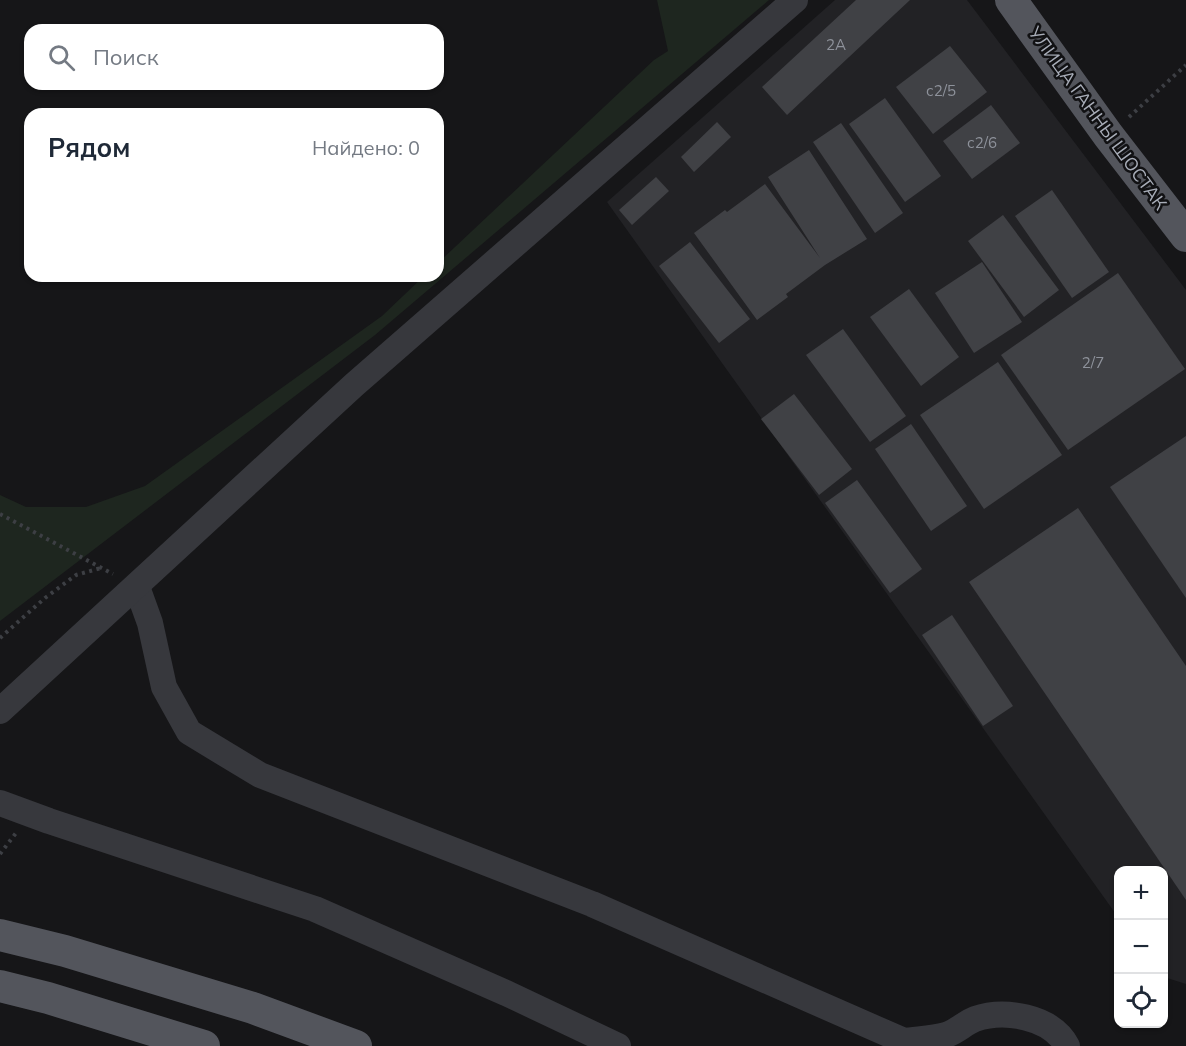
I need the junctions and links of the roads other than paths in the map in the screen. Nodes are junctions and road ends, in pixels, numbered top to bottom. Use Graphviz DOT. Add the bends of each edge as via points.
graph roads {
  1 [pos="795,0"];
  2 [pos="1011,0"];
  3 [pos="1186,236"];
  4 [pos="137,587"];
  5 [pos="0,711"];
  6 [pos="0,803"];
  7 [pos="0,935"];
  8 [pos="0,986"];
  9 [pos="204,1046"];
  10 [pos="356,1046"];
  11 [pos="618,1046"];
  12 [pos="1067,1046"];
  1 -- 4 [label="street" via="354,386"];
  2 -- 3 [label="main road, УЛИЦА ГАННЫ ШОСТАК"];
  4 -- 5 [label="street"];
  4 -- 12 [label="street" via="150,623 164,687 189,732 260,775 592,904 904,1041 947,1035 975,1019 1004,1013 1039,1020"];
  6 -- 11 [label="street" via="315,909"];
  7 -- 10 [label="main road" via="253,1008"];
  8 -- 9 [label="main road"];
}
